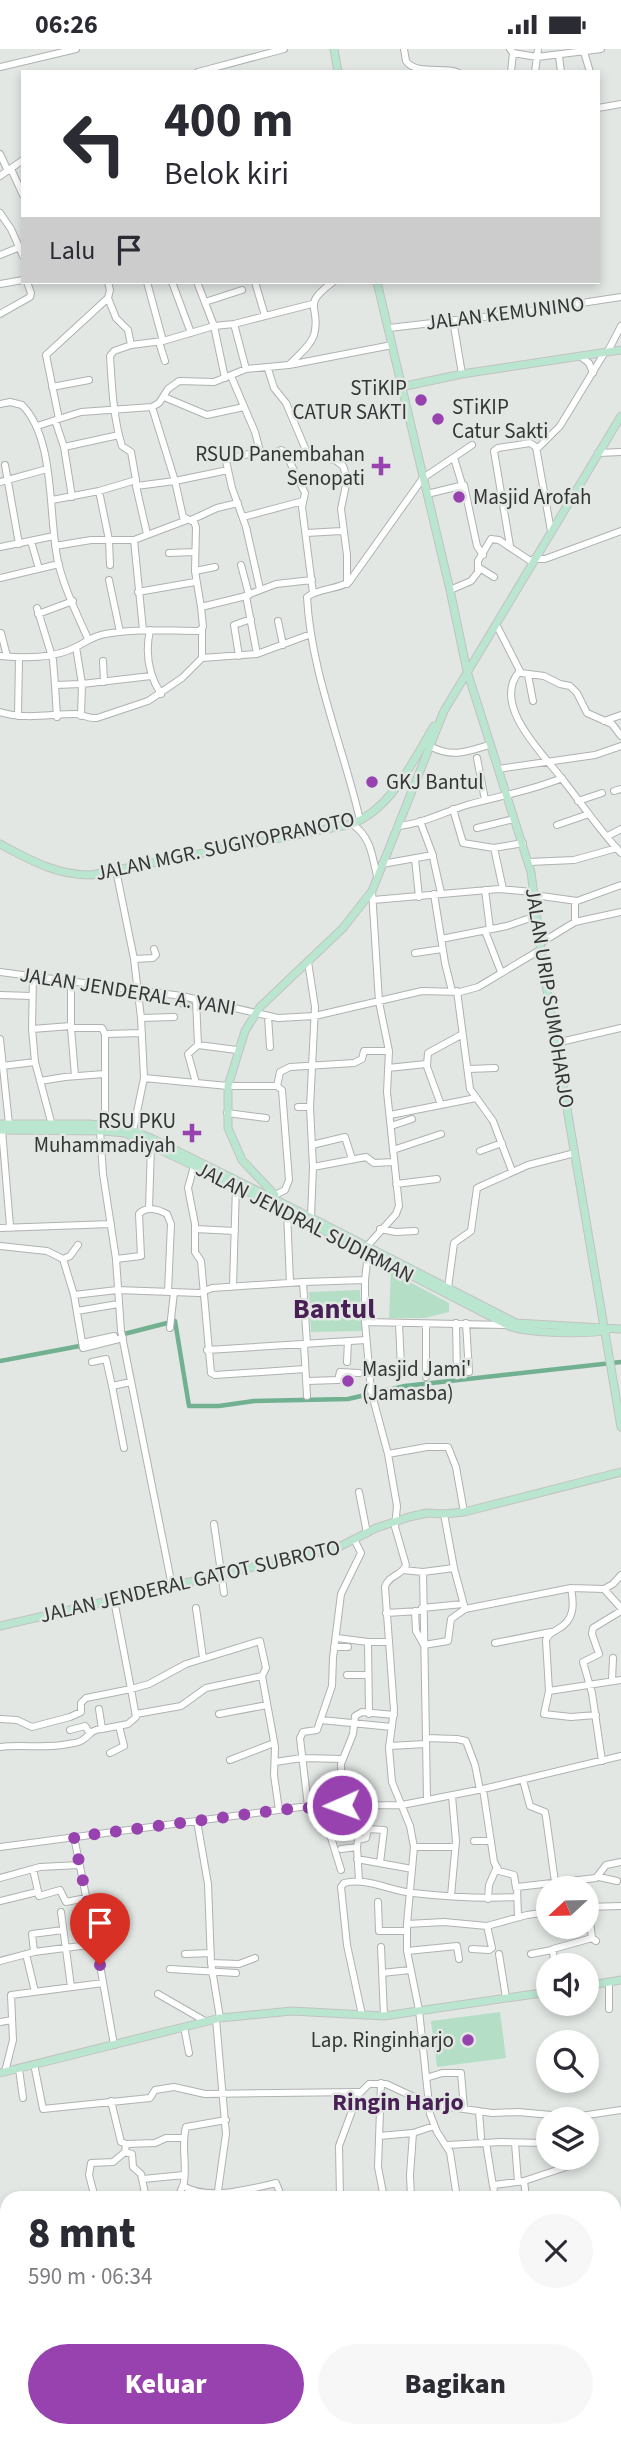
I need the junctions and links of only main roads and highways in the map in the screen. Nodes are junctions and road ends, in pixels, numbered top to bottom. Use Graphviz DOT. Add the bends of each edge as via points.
graph roads {
  1 [pos="334,49"];
  2 [pos="338,70"];
  3 [pos="378,284"];
  4 [pos="621,350"];
  5 [pos="401,387"];
  6 [pos="621,416"];
  7 [pos="461,646"];
  8 [pos="480,649"];
  9 [pos="467,671"];
  10 [pos="456,691"];
  11 [pos="473,695"];
  12 [pos="444,711"];
  13 [pos="0,843"];
  14 [pos="53,1127"];
  15 [pos="1,1128"];
  16 [pos="103,1128"];
  17 [pos="177,1154"];
  18 [pos="274,1197"];
  19 [pos="368,1250"];
  20 [pos="606,1329"];
  21 [pos="621,1329"];
  22 [pos="621,1427"];
  23 [pos="621,1472"];
  24 [pos="0,1626"];
  25 [pos="621,1980"];
  26 [pos="599,1984"];
  27 [pos="536,1993"];
  28 [pos="3,2072"];
  1 -- 2 [label="main road"];
  3 -- 5 [label="main road, JALAN URIP SUMOHARJO"];
  4 -- 5 [label="main road" via="461,373"];
  5 -- 7 [label="main road, JALAN URIP SUMOHARJO"];
  6 -- 8 [label="main road"];
  7 -- 8 [label="main road" via="470,653"];
  7 -- 9 [label="main road, JALAN URIP SUMOHARJO"];
  8 -- 9 [label="main road"];
  9 -- 10 [label="main road"];
  9 -- 11 [label="main road, JALAN URIP SUMOHARJO"];
  10 -- 11 [label="main road"];
  10 -- 12 [label="main road"];
  11 -- 20 [label="main road, JALAN URIP SUMOHARJO" via="529,862"];
  12 -- 13 [label="main road, JALAN MGR. SUGIYOPRANOTO" via="386,801 352,824 91,875 60,872"];
  12 -- 18 [label="main road" via="372,891 349,922 255,1013 237,1050 228,1086 230,1134 239,1156"];
  14 -- 15 [label="main road, JALAN JENDRAL SUDIRMAN"];
  14 -- 15 [label="main road, JALAN JENDRAL SUDIRMAN" via="9,1124"];
  14 -- 16 [label="main road, JALAN JENDRAL SUDIRMAN"];
  16 -- 17 [label="main road, JALAN JENDRAL SUDIRMAN"];
  16 -- 17 [label="main road, JALAN JENDRAL SUDIRMAN" via="133,1131"];
  17 -- 18 [label="main road, JALAN JENDRAL SUDIRMAN"];
  17 -- 19 [label="main road, JALAN JENDRAL SUDIRMAN"];
  18 -- 19 [label="main road, JALAN JENDRAL SUDIRMAN"];
  19 -- 20 [label="main road, JALAN JENDRAL SUDIRMAN" via="521,1324"];
  19 -- 20 [label="main road, JALAN JENDRAL SUDIRMAN" via="507,1325 531,1331"];
  20 -- 21 [label="main road"];
  20 -- 22 [label="main road, JALAN URIP SUMOHARJO"];
  23 -- 24 [label="main road, JALAN JENDERAL GATOT SUBROTO" via="464,1512 420,1514 332,1549"];
  25 -- 26 [label="main road"];
  27 -- 28 [label="main road" via="384,2016 292,2011 218,2018"];
}
